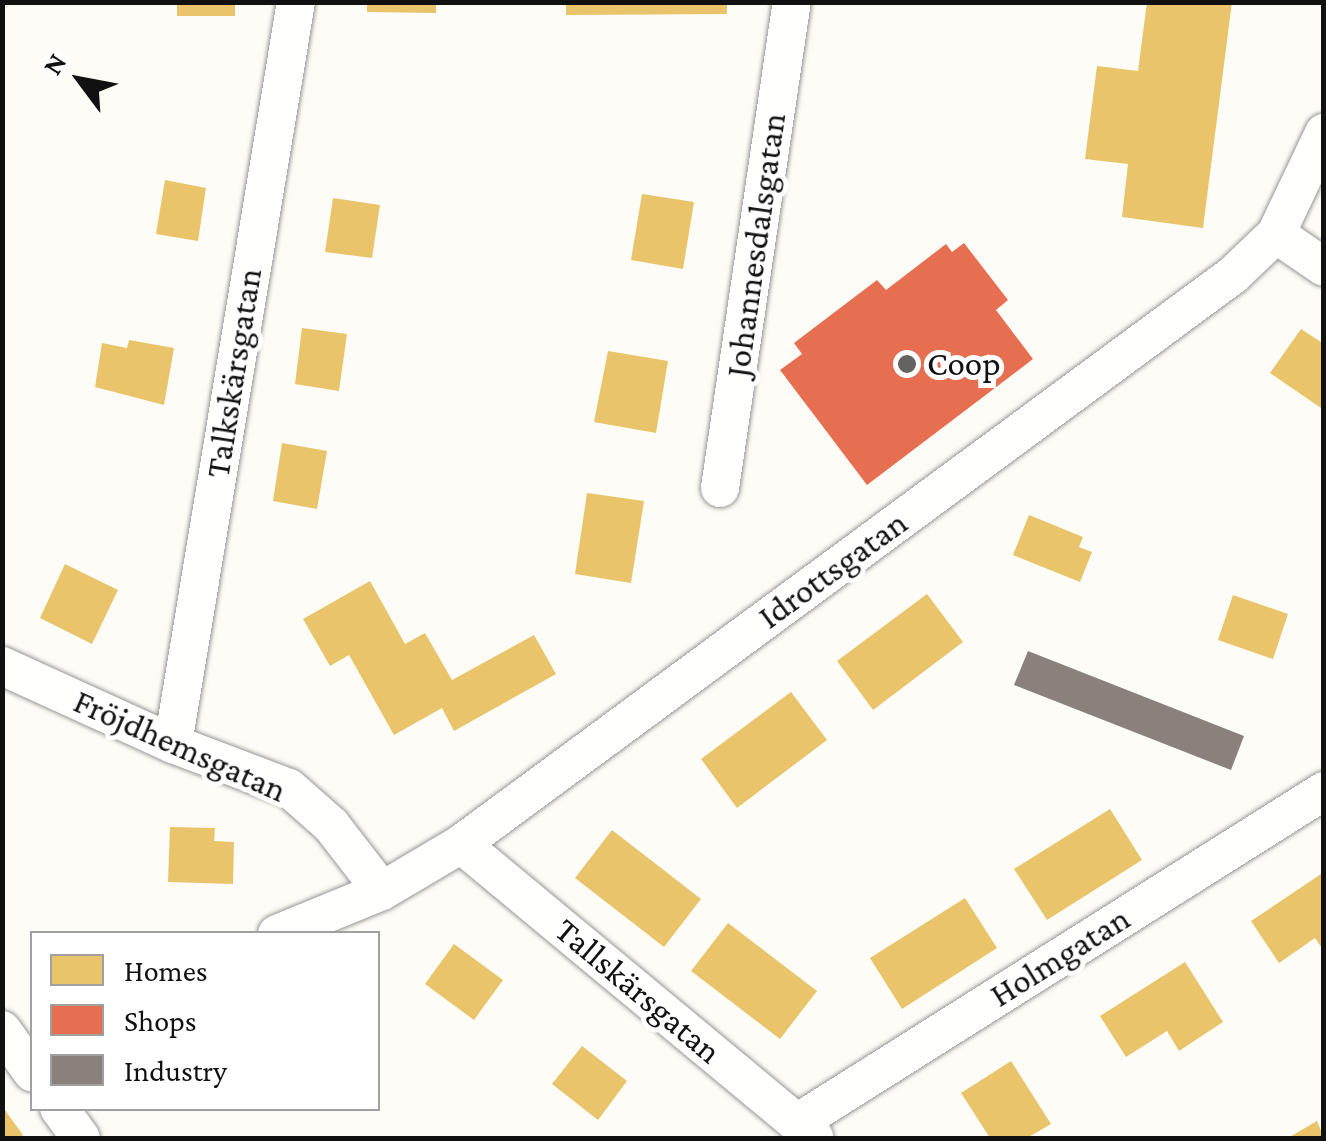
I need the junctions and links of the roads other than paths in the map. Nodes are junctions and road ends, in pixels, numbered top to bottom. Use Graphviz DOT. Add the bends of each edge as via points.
graph roads {
  1 [pos="296,2"];
  2 [pos="792,2"];
  3 [pos="1324,133"];
  4 [pos="1276,234"];
  5 [pos="1324,267"];
  6 [pos="720,488"];
  7 [pos="2,666"];
  8 [pos="172,744"];
  9 [pos="1324,791"];
  10 [pos="460,844"];
  11 [pos="382,891"];
  12 [pos="284,931"];
  13 [pos="10,1030"];
  14 [pos="30,1068"];
  15 [pos="61,1111"];
  16 [pos="806,1131"];
  17 [pos="81,1138"];
  1 -- 8 [label="street, Talkskärsgatan"];
  2 -- 6 [label="street, Johannesdalsgatan"];
  3 -- 4 [label="street, Idrottsgatan"];
  4 -- 5 [label="street"];
  4 -- 10 [label="street, Idrottsgatan" via="1233,276"];
  7 -- 8 [label="street, Fröjdhemsgatan"];
  8 -- 11 [label="street, Fröjdhemsgatan" via="289,788 332,826"];
  9 -- 16 [label="street, Holmgatan"];
  10 -- 11 [label="street, Idrottsgatan"];
  10 -- 16 [label="street, Tallskärsgatan"];
  11 -- 12 [label="street, Idrottsgatan"];
  13 -- 14 [label="street"];
  15 -- 17 [label="street"];
}
